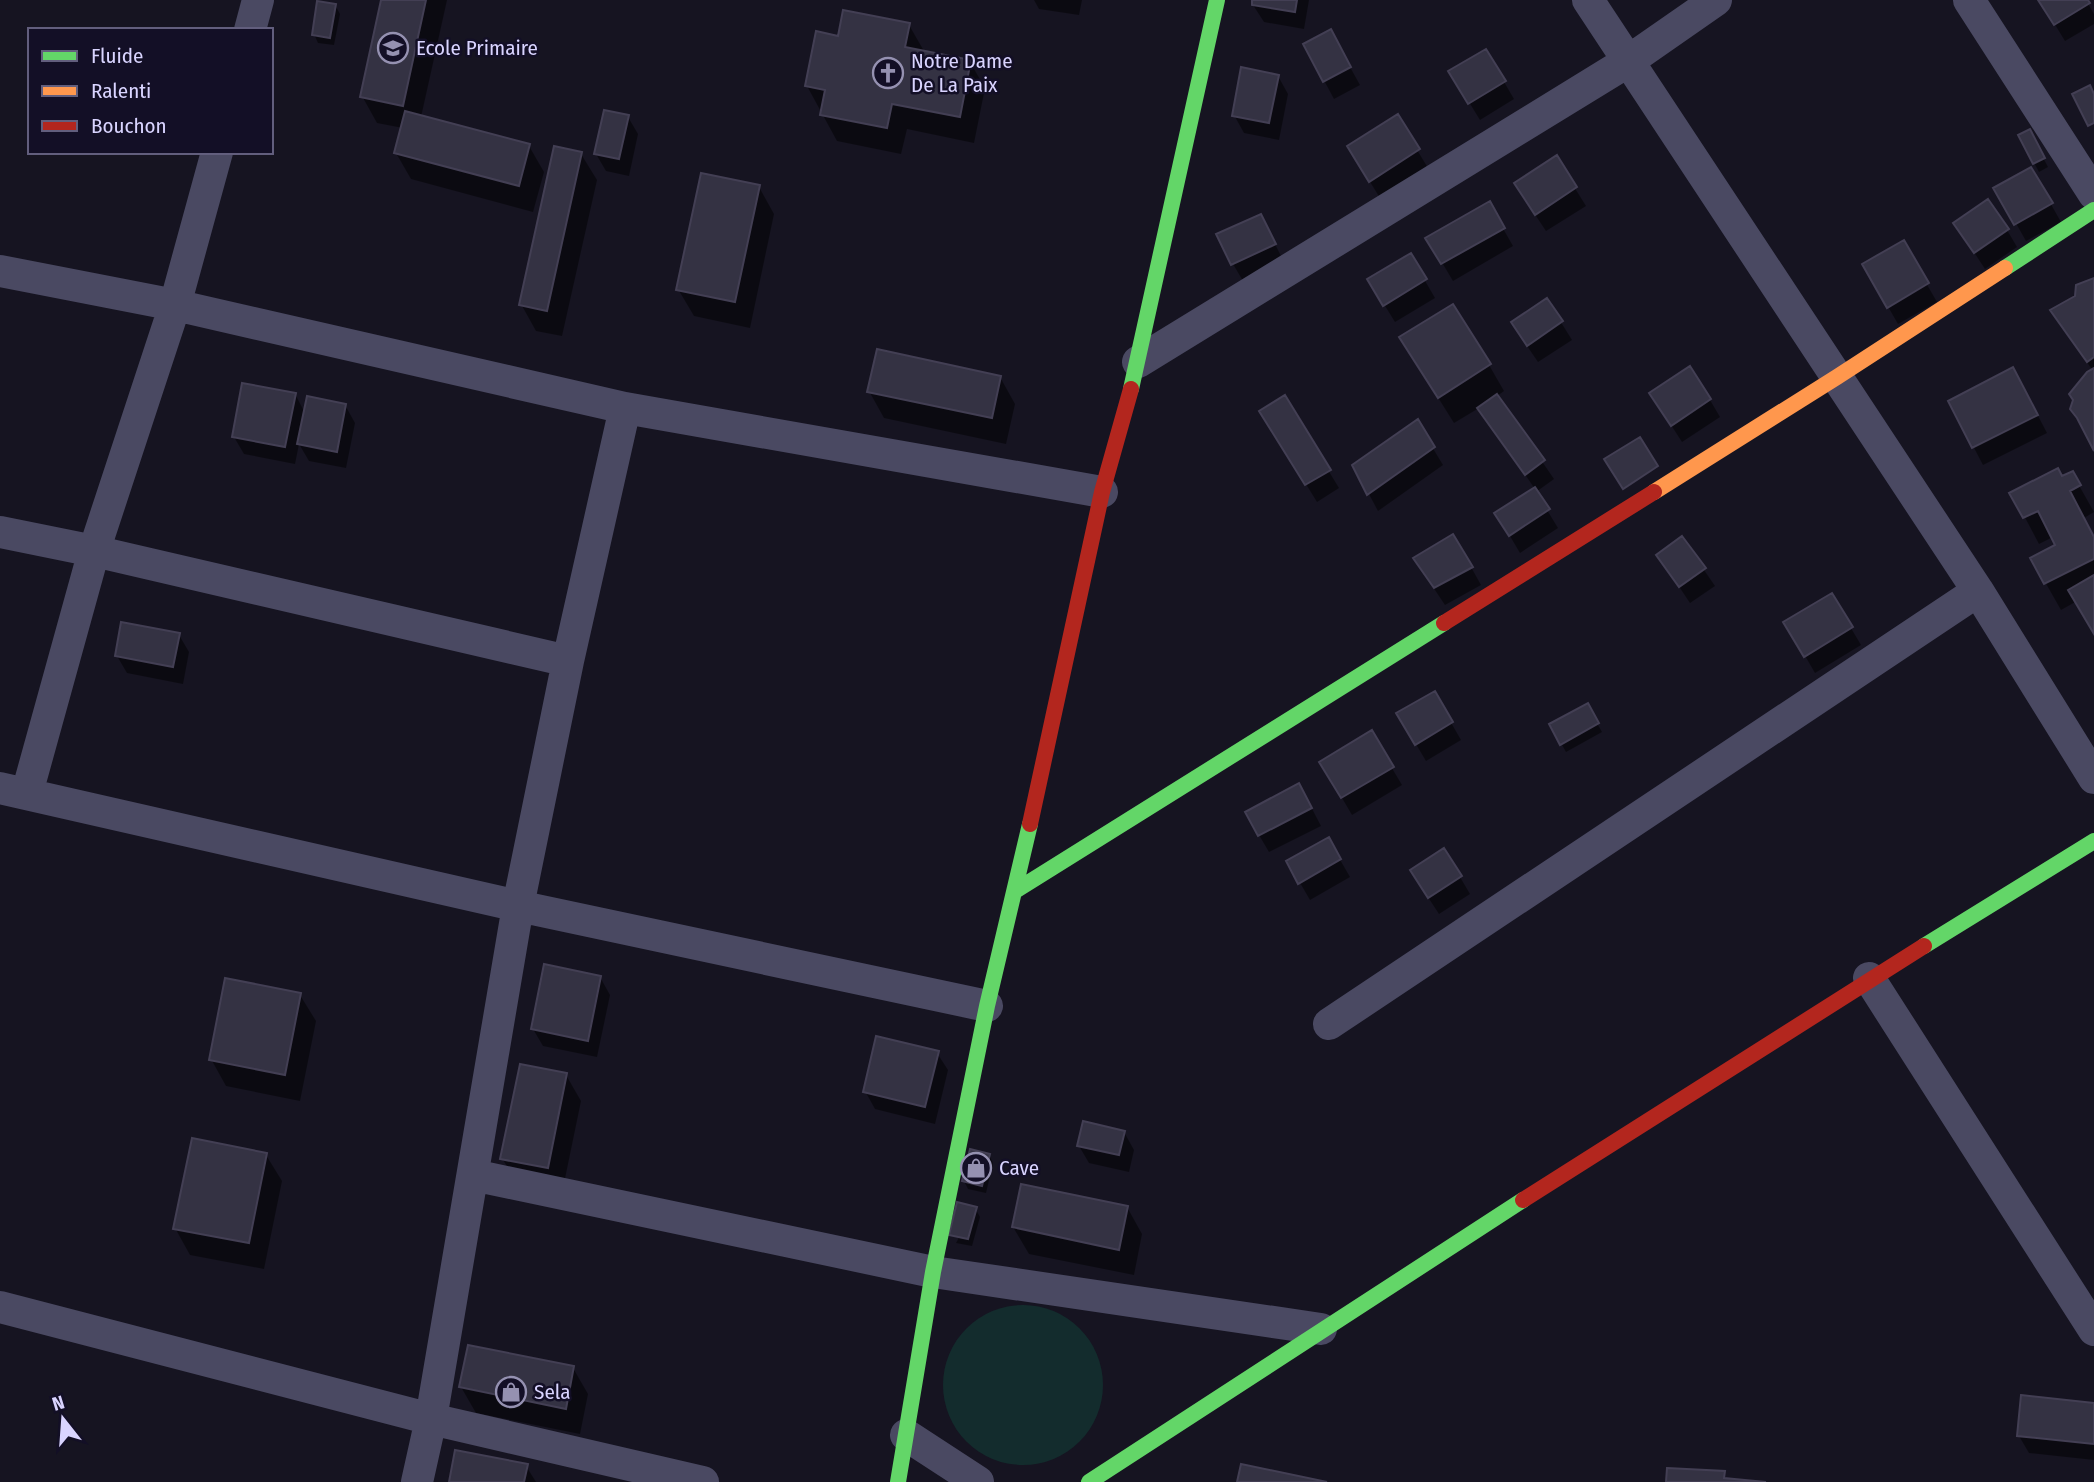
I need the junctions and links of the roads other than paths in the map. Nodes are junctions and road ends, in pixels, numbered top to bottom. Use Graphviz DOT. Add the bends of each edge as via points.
graph roads {
  1 [pos="258,0"];
  2 [pos="1217,0"];
  3 [pos="1588,0"];
  4 [pos="1716,0"];
  5 [pos="1969,0"];
  6 [pos="251,28"];
  7 [pos="1627,62"];
  8 [pos="216,154"];
  9 [pos="2094,194"];
  10 [pos="2094,210"];
  11 [pos="0,271"];
  12 [pos="175,305"];
  13 [pos="1138,362"];
  14 [pos="1837,377"];
  15 [pos="625,408"];
  16 [pos="1102,492"];
  17 [pos="0,532"];
  18 [pos="94,551"];
  19 [pos="1978,591"];
  20 [pos="568,660"];
  21 [pos="2094,778"];
  22 [pos="14,791"];
  23 [pos="2094,841"];
  24 [pos="1015,891"];
  25 [pos="518,906"];
  26 [pos="1869,978"];
  27 [pos="987,1006"];
  28 [pos="1329,1024"];
  29 [pos="473,1175"];
  30 [pos="933,1272"];
  31 [pos="0,1307"];
  32 [pos="1321,1329"];
  33 [pos="2094,1330"];
  34 [pos="431,1419"];
  35 [pos="906,1435"];
  36 [pos="417,1482"];
  37 [pos="703,1482"];
  38 [pos="898,1482"];
  39 [pos="978,1482"];
  40 [pos="1089,1482"];
  1 -- 6 [label="street"];
  2 -- 13 [label="street"];
  3 -- 7 [label="street"];
  4 -- 7 [label="street"];
  5 -- 9 [label="street"];
  7 -- 13 [label="street"];
  7 -- 14 [label="street"];
  8 -- 12 [label="street"];
  10 -- 14 [label="street"];
  11 -- 12 [label="street"];
  12 -- 15 [label="street"];
  12 -- 18 [label="street"];
  13 -- 16 [label="street"];
  14 -- 19 [label="street"];
  14 -- 24 [label="street"];
  15 -- 16 [label="street"];
  15 -- 20 [label="street"];
  16 -- 24 [label="street"];
  17 -- 18 [label="street"];
  18 -- 20 [label="street"];
  18 -- 22 [label="street"];
  19 -- 21 [label="street"];
  19 -- 28 [label="street"];
  20 -- 25 [label="street"];
  22 -- 25 [label="street"];
  23 -- 26 [label="street"];
  24 -- 27 [label="street"];
  25 -- 27 [label="street"];
  25 -- 29 [label="street"];
  26 -- 32 [label="street"];
  26 -- 33 [label="street"];
  27 -- 30 [label="street"];
  29 -- 30 [label="street"];
  29 -- 34 [label="street"];
  30 -- 32 [label="street"];
  30 -- 35 [label="street"];
  31 -- 34 [label="street"];
  32 -- 40 [label="street"];
  34 -- 36 [label="street"];
  34 -- 37 [label="street"];
  35 -- 38 [label="street"];
  35 -- 39 [label="street"];
}
